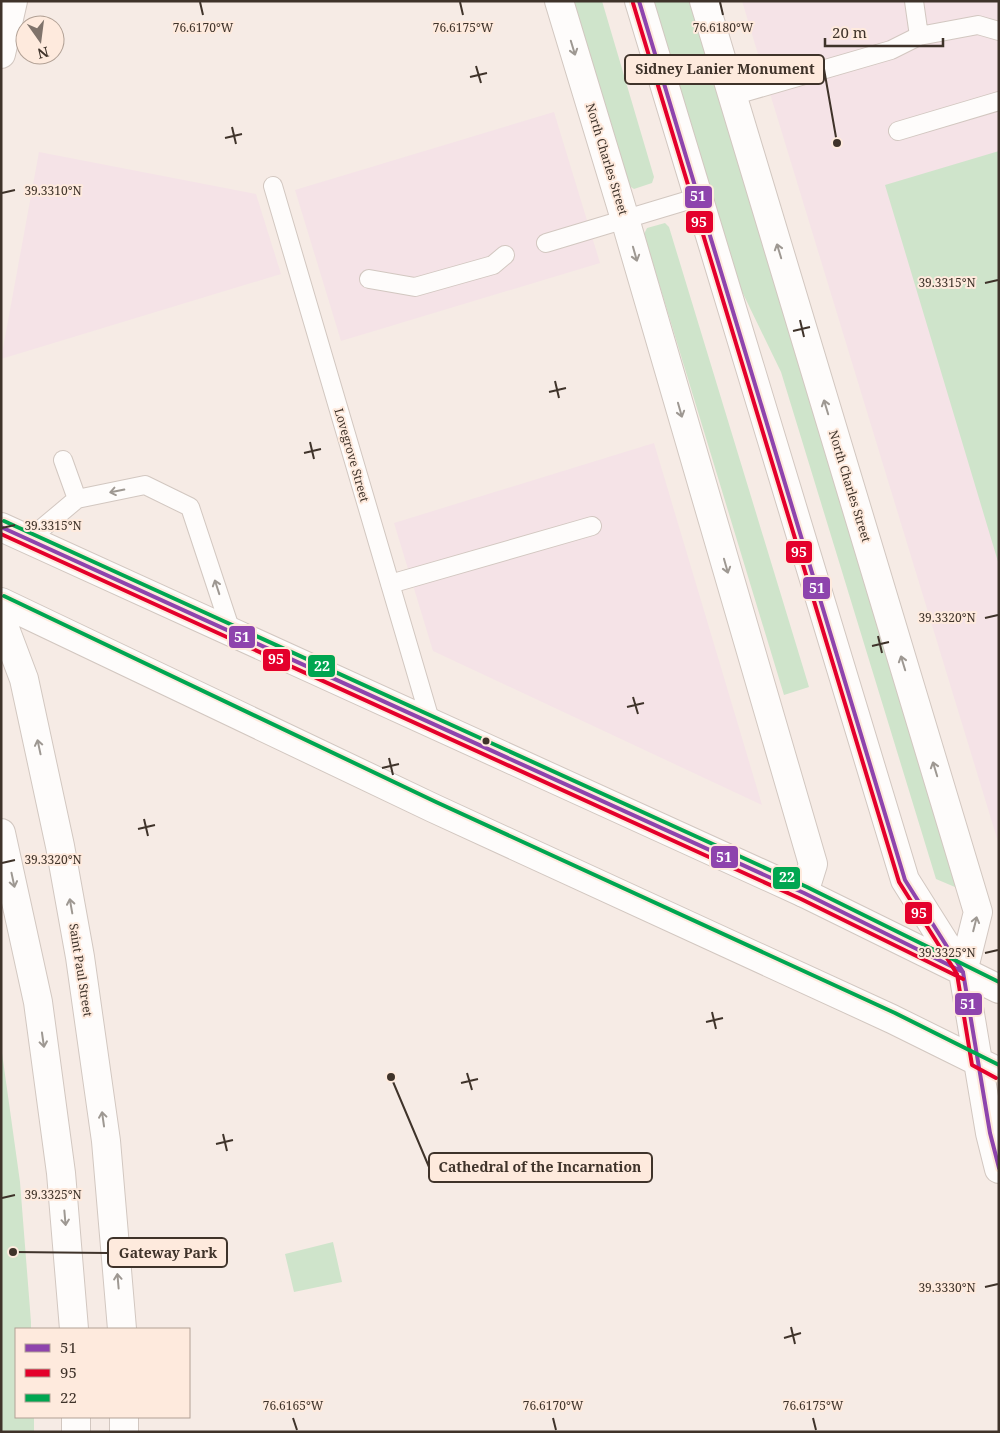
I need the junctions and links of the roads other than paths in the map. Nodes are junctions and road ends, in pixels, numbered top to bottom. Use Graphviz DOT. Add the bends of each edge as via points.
graph roads {
  1 [pos="13,1"];
  2 [pos="558,1"];
  3 [pos="639,1"];
  4 [pos="704,1"];
  5 [pos="914,1"];
  6 [pos="999,31"];
  7 [pos="918,36"];
  8 [pos="1,54"];
  9 [pos="732,96"];
  10 [pos="999,101"];
  11 [pos="898,131"];
  12 [pos="273,186"];
  13 [pos="699,197"];
  14 [pos="625,219"];
  15 [pos="546,243"];
  16 [pos="505,255"];
  17 [pos="369,280"];
  18 [pos="63,460"];
  19 [pos="77,499"];
  20 [pos="592,526"];
  21 [pos="1,527"];
  22 [pos="28,540"];
  23 [pos="390,584"];
  24 [pos="1,602"];
  25 [pos="1,618"];
  26 [pos="232,634"];
  27 [pos="431,723"];
  28 [pos="1,833"];
  29 [pos="804,894"];
  30 [pos="963,972"];
  31 [pos="999,989"];
  32 [pos="988,1067"];
  33 [pos="999,1169"];
  34 [pos="74,1328"];
  35 [pos="122,1328"];
  36 [pos="76,1418"];
  37 [pos="124,1418"];
  38 [pos="76,1432"];
  39 [pos="124,1432"];
  1 -- 8 [label="main road"];
  2 -- 14 [label="main road, North Charles Street, one-way"];
  3 -- 13 [label="main road, North Charles Street"];
  4 -- 9 [label="main road, North Charles Street"];
  5 -- 7 [label="lane"];
  6 -- 7 [label="lane" via="978,25"];
  7 -- 9 [label="lane" via="891,50"];
  30 -- 9 [label="main road, North Charles Street, one-way" via="978,912"];
  10 -- 11 [label="lane"];
  12 -- 23 [label="lane, Lovegrove Street"];
  13 -- 14 [label="lane"];
  13 -- 30 [label="main road, North Charles Street" via="905,880"];
  14 -- 15 [label="lane"];
  14 -- 29 [label="main road, North Charles Street, one-way" via="813,864"];
  16 -- 17 [label="lane" via="493,265 415,287"];
  18 -- 19 [label="lane"];
  19 -- 22 [label="lane"];
  26 -- 19 [label="lane, one-way" via="190,508 145,485"];
  20 -- 23 [label="lane"];
  21 -- 22 [label="main road"];
  22 -- 26 [label="main road"];
  23 -- 27 [label="lane, Lovegrove Street"];
  24 -- 32 [label="main road"];
  35 -- 25 [label="main road, Saint Paul Street, one-way" via="106,1141 80,958 24,679"];
  26 -- 27 [label="main road"];
  27 -- 29 [label="main road"];
  28 -- 34 [label="main road, one-way" via="38,1002 61,1173"];
  29 -- 30 [label="main road"];
  30 -- 31 [label="main road"];
  30 -- 32 [label="main road, North Charles Street"];
  32 -- 33 [label="main road, North Charles Street"];
  36 -- 38 [label="main road"];
  37 -- 39 [label="main road"];
}
